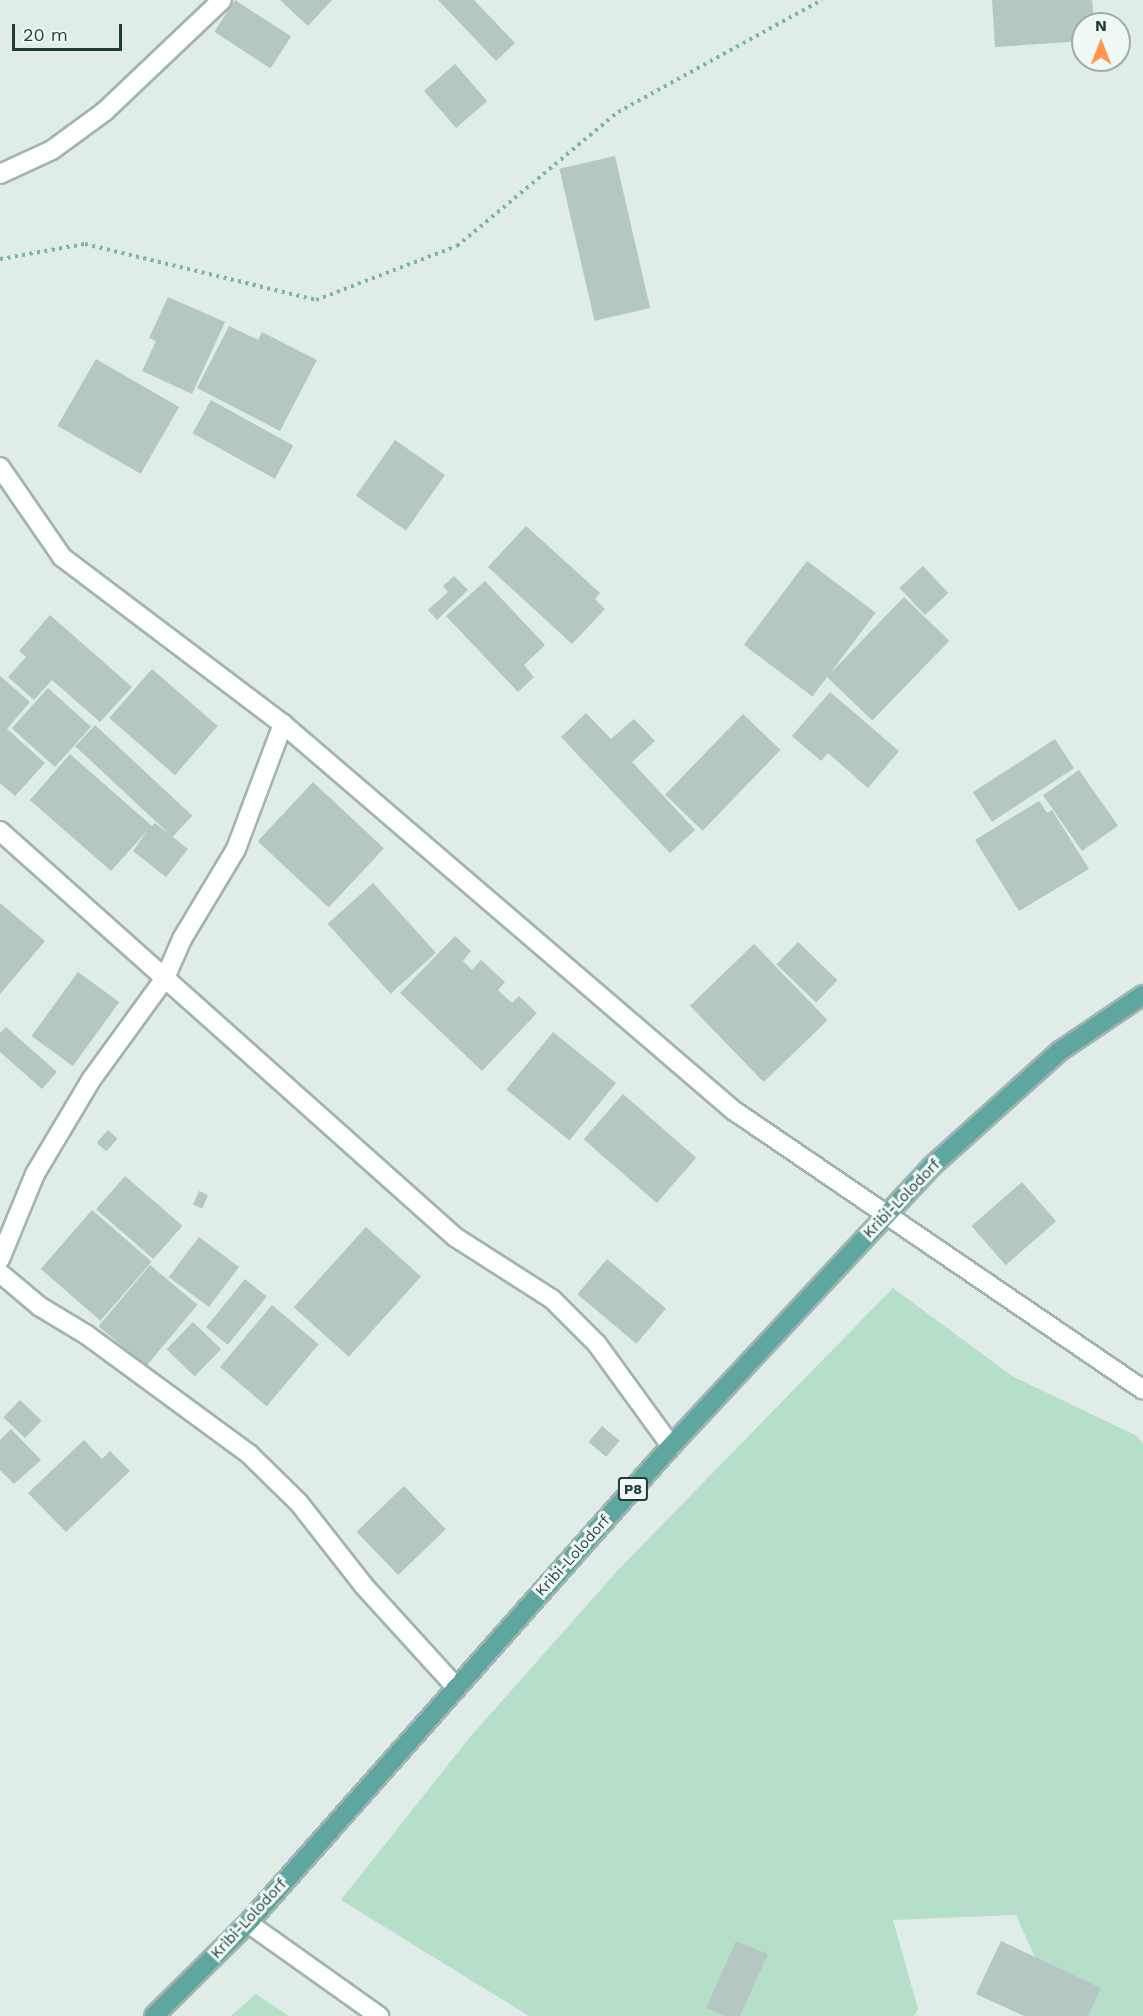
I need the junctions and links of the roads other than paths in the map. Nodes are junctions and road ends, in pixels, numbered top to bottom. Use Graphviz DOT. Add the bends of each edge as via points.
graph roads {
  1 [pos="222,0"];
  2 [pos="0,174"];
  3 [pos="0,467"];
  4 [pos="283,724"];
  5 [pos="0,831"];
  6 [pos="165,978"];
  7 [pos="1143,995"];
  8 [pos="884,1217"];
  9 [pos="0,1259"];
  10 [pos="0,1273"];
  11 [pos="1143,1390"];
  12 [pos="671,1446"];
  13 [pos="456,1687"];
  14 [pos="248,1923"];
  15 [pos="154,2016"];
  16 [pos="379,2016"];
  1 -- 2 [label="street" via="105,111 52,150"];
  3 -- 4 [label="street" via="62,558"];
  4 -- 6 [label="street" via="236,849 182,939"];
  4 -- 8 [label="street" via="733,1110"];
  5 -- 6 [label="street"];
  6 -- 9 [label="street" via="91,1080 35,1174"];
  6 -- 12 [label="street" via="455,1237 552,1299 597,1344"];
  7 -- 8 [label="main road, Kribi-Lolodorf / P8" via="1059,1051 931,1167"];
  8 -- 11 [label="street"];
  8 -- 12 [label="main road, Kribi-Lolodorf / P8"];
  10 -- 13 [label="street" via="39,1306 87,1335 249,1454 299,1503 364,1586"];
  12 -- 13 [label="main road, Kribi-Lolodorf / P8"];
  13 -- 14 [label="main road, Kribi-Lolodorf / P8"];
  14 -- 15 [label="main road, Kribi-Lolodorf / P8"];
  14 -- 16 [label="street"];
}
